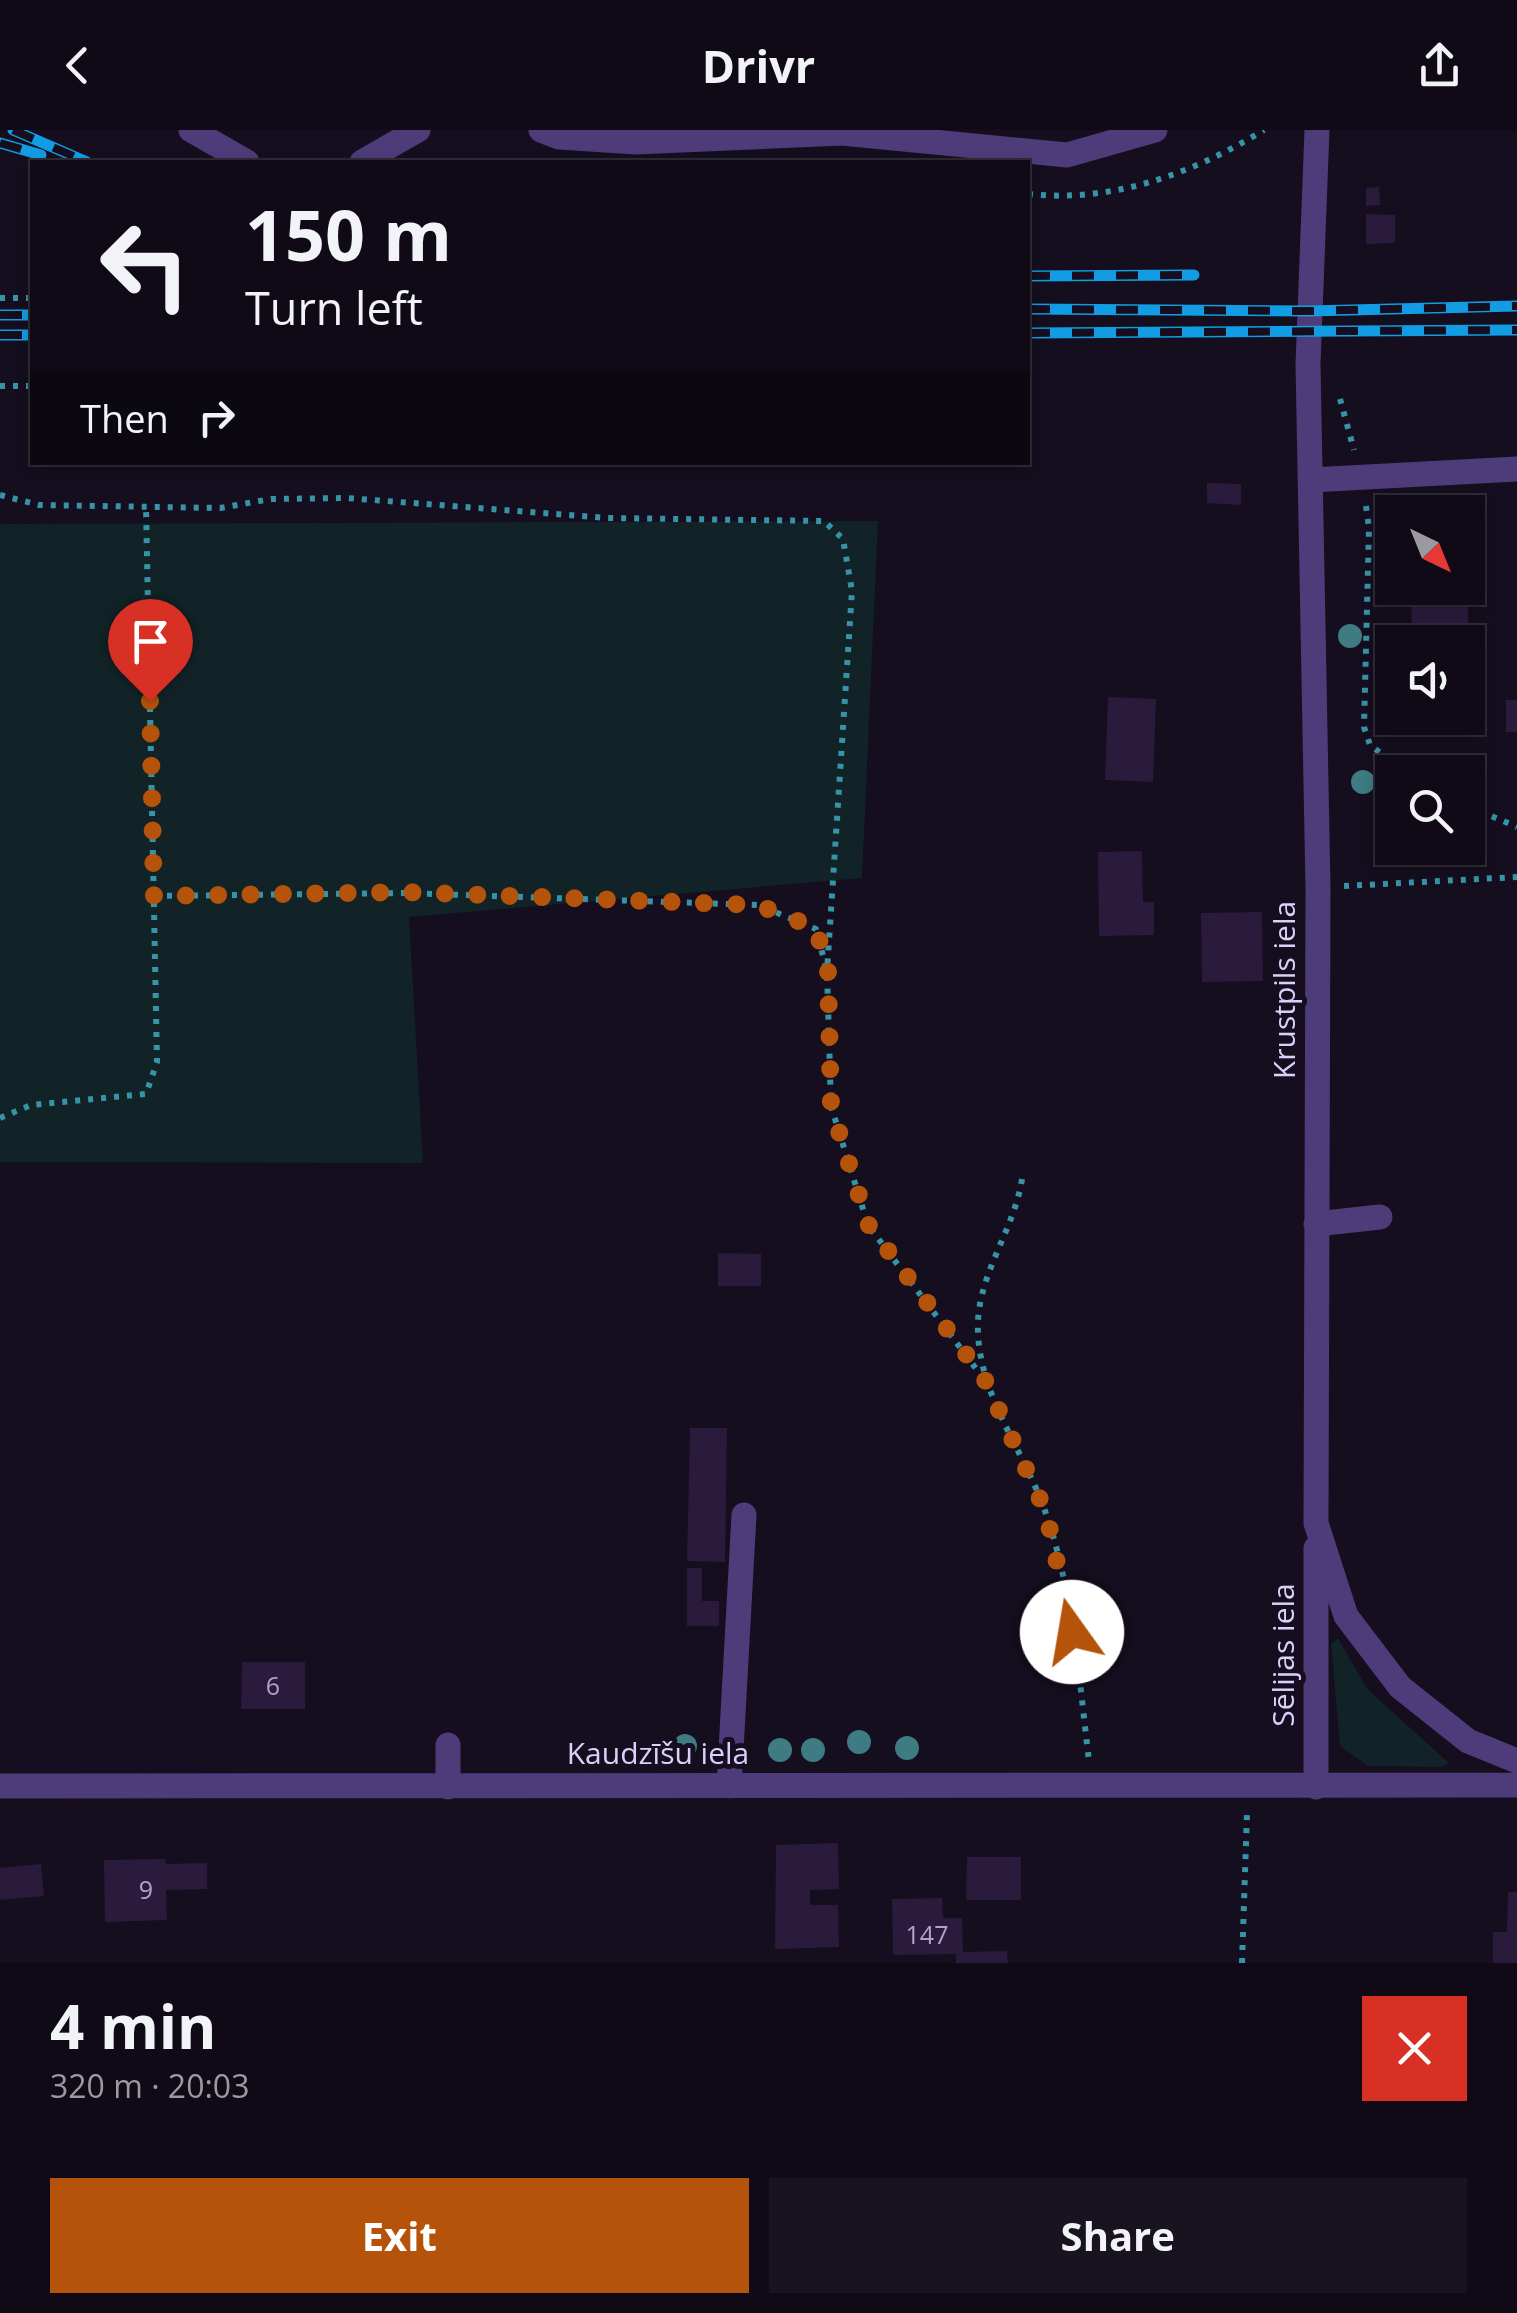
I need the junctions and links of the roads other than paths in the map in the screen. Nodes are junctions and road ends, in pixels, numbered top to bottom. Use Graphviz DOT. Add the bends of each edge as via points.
graph roads {
  1 [pos="191,130"];
  2 [pos="418,130"];
  3 [pos="541,130"];
  4 [pos="1155,130"];
  5 [pos="1317,130"];
  6 [pos="244,160"];
  7 [pos="366,160"];
  8 [pos="1517,469"];
  9 [pos="1311,480"];
  10 [pos="1380,1217"];
  11 [pos="1316,1224"];
  12 [pos="744,1515"];
  13 [pos="1316,1523"];
  14 [pos="448,1744"];
  15 [pos="1517,1761"];
  16 [pos="1517,1785"];
  17 [pos="0,1786"];
  18 [pos="448,1786"];
  19 [pos="729,1786"];
  20 [pos="1316,1787"];
  1 -- 6 [label="street"];
  2 -- 7 [label="street"];
  3 -- 4 [label="street" via="636,142 842,133 1067,155"];
  5 -- 9 [label="street, Krustpils iela"];
  8 -- 9 [label="street"];
  9 -- 11 [label="street, Krustpils iela"];
  10 -- 11 [label="street"];
  11 -- 13 [label="street, Krustpils iela"];
  12 -- 19 [label="street"];
  13 -- 15 [label="street, Krustpils iela" via="1346,1616 1400,1687 1468,1741"];
  13 -- 20 [label="street, Sēlijas iela"];
  14 -- 18 [label="street"];
  16 -- 20 [label="street"];
  17 -- 18 [label="street, Kaudzīšu iela"];
  18 -- 19 [label="street, Kaudzīšu iela"];
  19 -- 20 [label="street, Kaudzīšu iela"];
}
